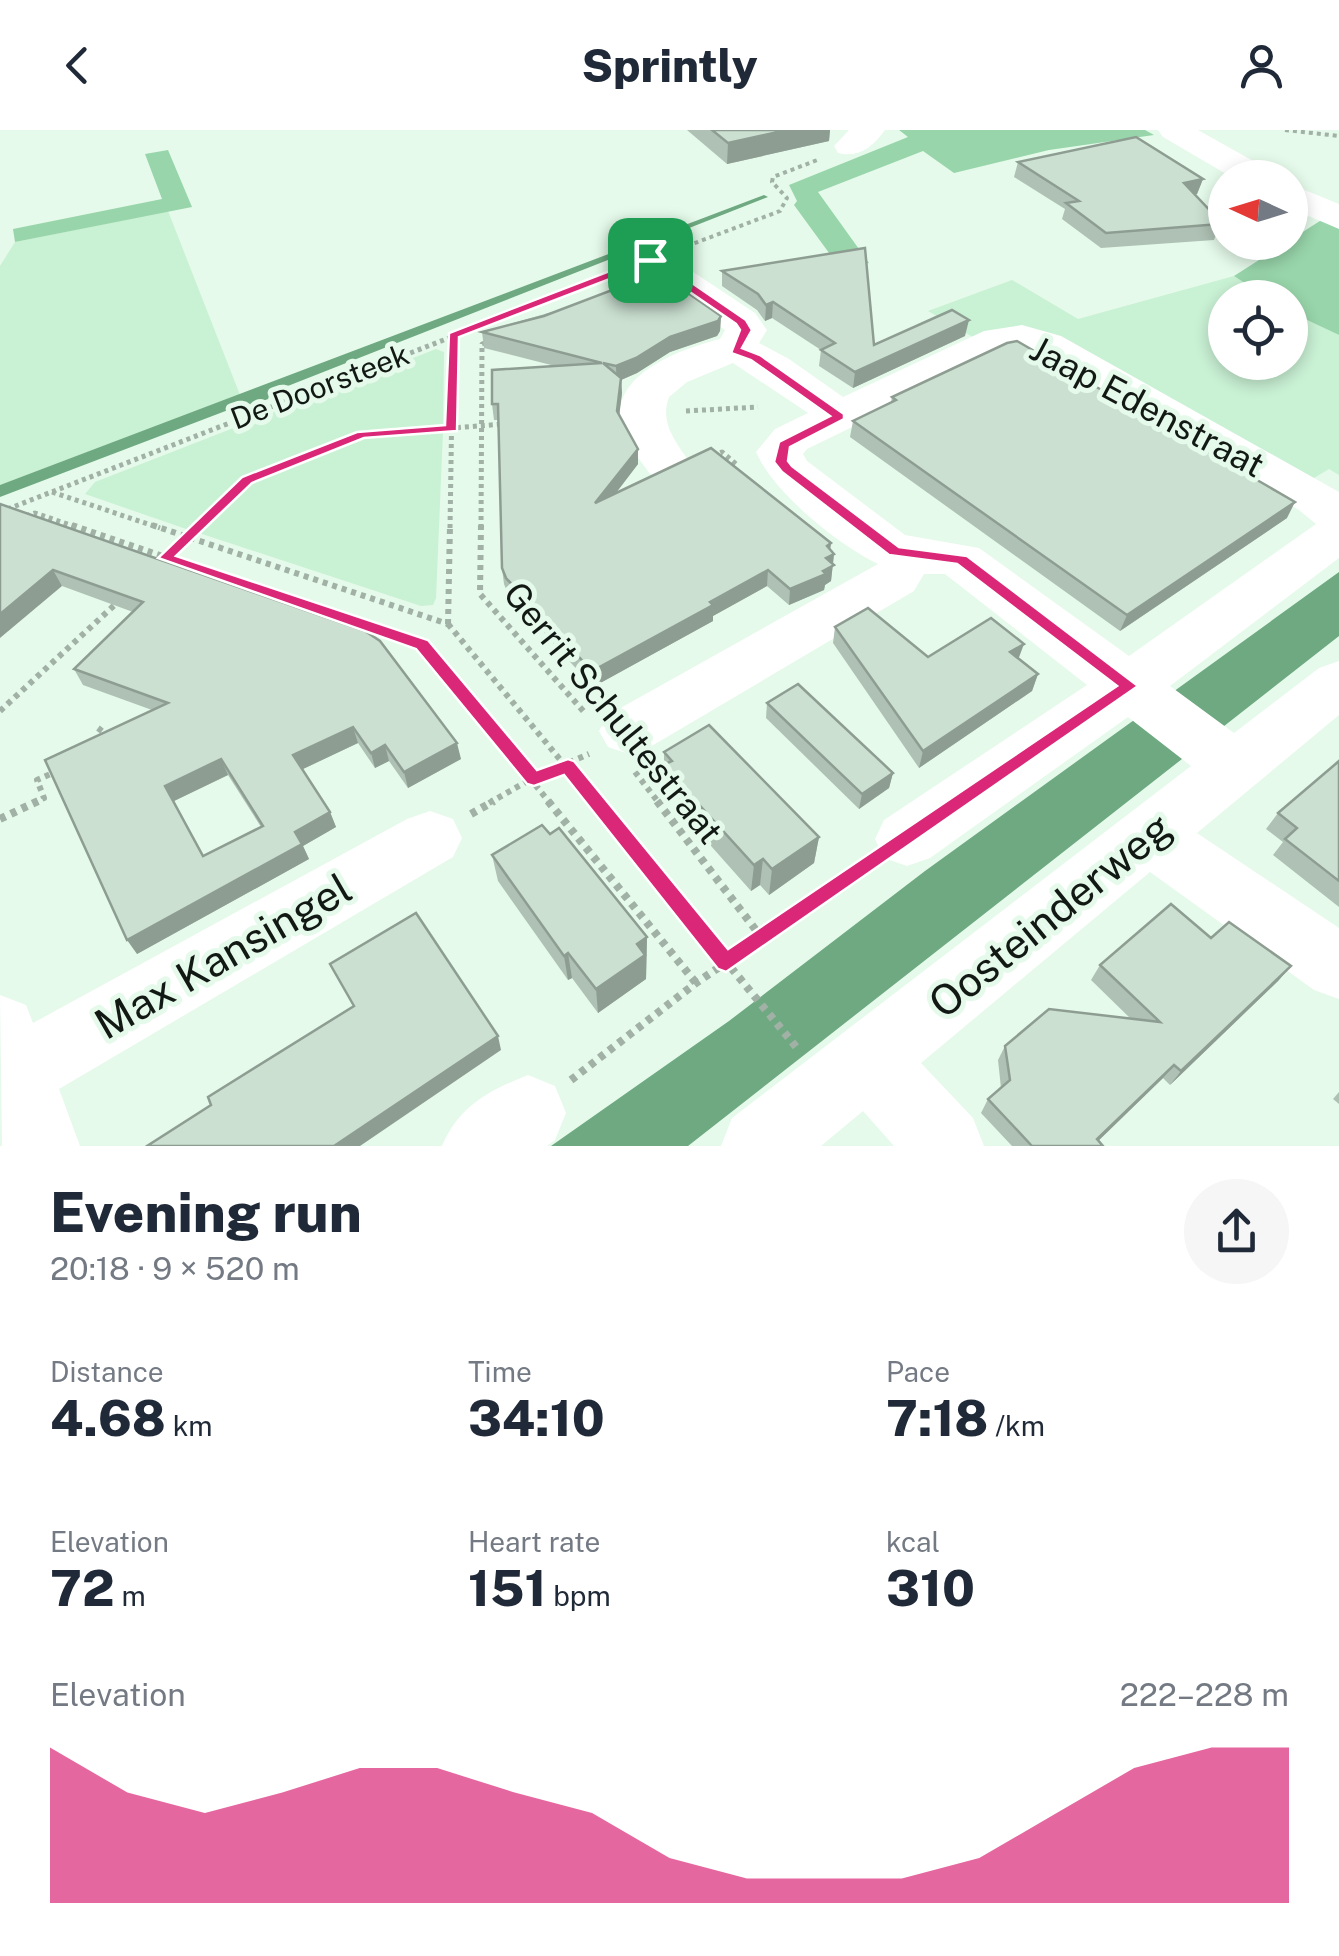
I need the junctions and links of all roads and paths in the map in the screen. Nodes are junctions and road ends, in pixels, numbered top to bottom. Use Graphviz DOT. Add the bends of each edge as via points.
graph roads {
  1 [pos="1174,130"];
  2 [pos="1285,130"];
  3 [pos="1339,136"];
  4 [pos="859,138"];
  5 [pos="1226,160"];
  6 [pos="1308,203"];
  7 [pos="1339,218"];
  8 [pos="650,260"];
  9 [pos="453,335"];
  10 [pos="500,338"];
  11 [pos="735,350"];
  12 [pos="830,410"];
  13 [pos="641,414"];
  14 [pos="516,424"];
  15 [pos="480,426"];
  16 [pos="452,428"];
  17 [pos="667,464"];
  18 [pos="787,469"];
  19 [pos="52,492"];
  20 [pos="0,512"];
  21 [pos="1339,517"];
  22 [pos="18,520"];
  23 [pos="1339,533"];
  24 [pos="186,537"];
  25 [pos="908,556"];
  26 [pos="165,558"];
  27 [pos="156,566"];
  28 [pos="132,588"];
  29 [pos="448,624"];
  30 [pos="1339,683"];
  31 [pos="1140,695"];
  32 [pos="0,711"];
  33 [pos="98,728"];
  34 [pos="620,736"];
  35 [pos="100,749"];
  36 [pos="1222,756"];
  37 [pos="69,765"];
  38 [pos="568,766"];
  39 [pos="534,778"];
  40 [pos="0,820"];
  41 [pos="1149,836"];
  42 [pos="430,838"];
  43 [pos="907,840"];
  44 [pos="762,938"];
  45 [pos="726,962"];
  46 [pos="1339,967"];
  47 [pos="696,983"];
  48 [pos="7,1052"];
  49 [pos="811,1107"];
  50 [pos="504,1129"];
  51 [pos="41,1146"];
  52 [pos="945,1146"];
  1 -- 5 [label="street"];
  2 -- 3 [label="path"];
  4 -- 8 [label="path, De Doorsteek" via="773,177 787,198 780,211"];
  6 -- 7 [label="street"];
  8 -- 9 [label="path, De Doorsteek"];
  8 -- 11 [label="street" via="741,322 746,330"];
  9 -- 16 [label="path, Gerrit Schultestraat"];
  9 -- 19 [label="path, De Doorsteek"];
  10 -- 15 [label="path, Gerrit Schultestraat" via="482,344"];
  11 -- 12 [label="street"];
  11 -- 13 [label="street" via="669,373 648,392"];
  12 -- 13 [label="path"];
  12 -- 18 [label="street" via="784,445 780,462"];
  12 -- 21 [label="street, Jaap Edenstraat" via="998,340 1022,337"];
  13 -- 17 [label="street"];
  14 -- 15 [label="path"];
  15 -- 16 [label="path"];
  15 -- 34 [label="path, Gerrit Schultestraat" via="480,594"];
  16 -- 24 [label="path" via="362,434 247,480"];
  16 -- 29 [label="path, Gerrit Schultestraat"];
  17 -- 18 [label="path" via="682,469 722,452 762,484"];
  18 -- 25 [label="street" via="884,545"];
  19 -- 20 [label="path, De Doorsteek"];
  19 -- 24 [label="path"];
  22 -- 26 [label="path" via="35,513"];
  23 -- 31 [label="street"];
  24 -- 26 [label="path"];
  24 -- 29 [label="path"];
  25 -- 31 [label="street" via="961,560"];
  25 -- 34 [label="street" via="896,578"];
  26 -- 27 [label="path"];
  26 -- 39 [label="path" via="422,644"];
  28 -- 32 [label="path"];
  29 -- 38 [label="path"];
  30 -- 36 [label="street, Oosteinderweg"];
  31 -- 36 [label="street"];
  31 -- 43 [label="street"];
  33 -- 35 [label="path" via="116,741"];
  34 -- 38 [label="path"];
  34 -- 44 [label="path, Gerrit Schultestraat"];
  36 -- 41 [label="street, Oosteinderweg"];
  37 -- 40 [label="path" via="37,780 44,798"];
  38 -- 39 [label="path"];
  38 -- 45 [label="path"];
  39 -- 42 [label="path"];
  39 -- 47 [label="path"];
  41 -- 46 [label="street"];
  41 -- 49 [label="street, Oosteinderweg"];
  42 -- 48 [label="street, Max Kansingel"];
  43 -- 44 [label="path"];
  44 -- 45 [label="path"];
  45 -- 47 [label="path"];
  45 -- 49 [label="path"];
  47 -- 50 [label="path"];
  48 -- 51 [label="street"];
  49 -- 52 [label="street"];
}
